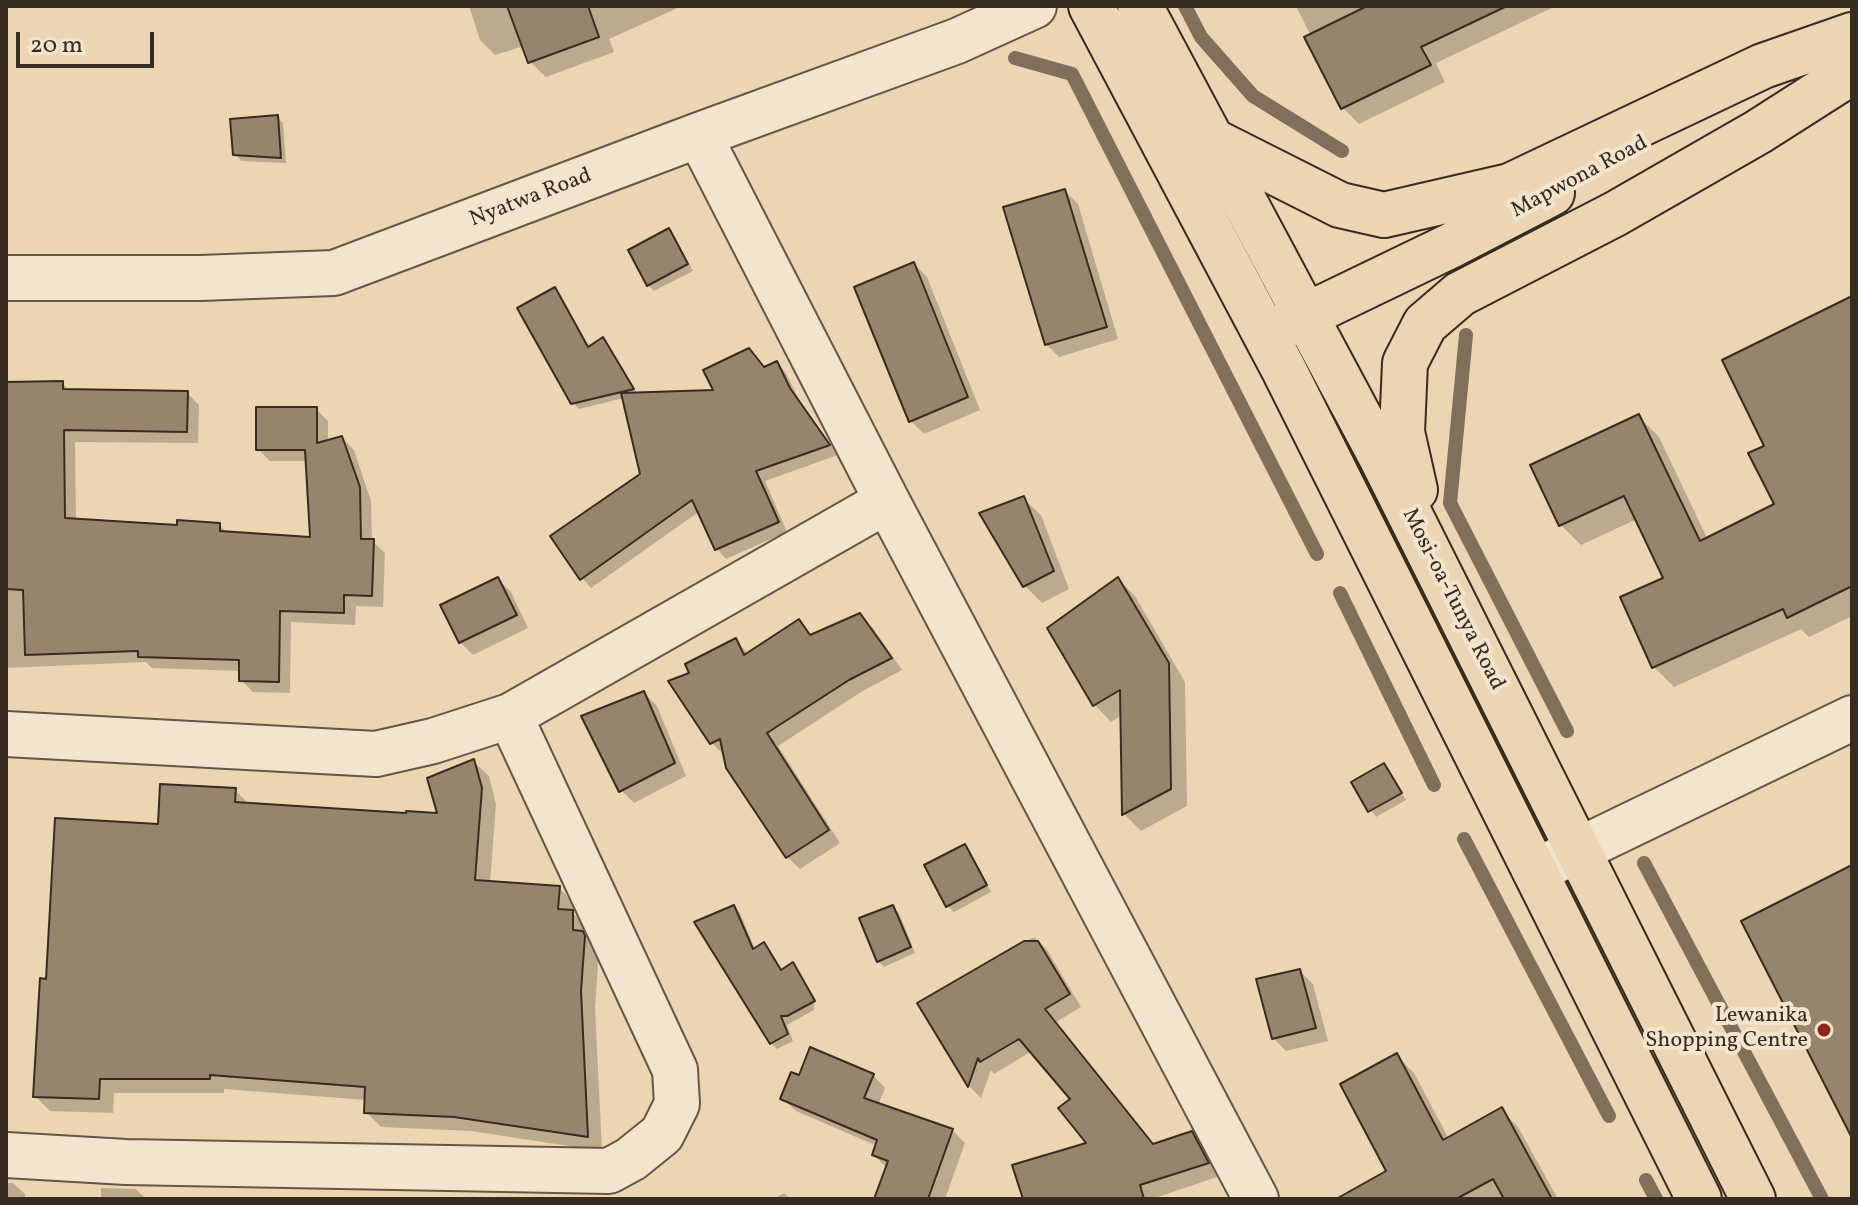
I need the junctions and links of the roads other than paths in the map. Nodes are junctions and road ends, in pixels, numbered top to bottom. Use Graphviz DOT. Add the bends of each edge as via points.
graph roads {
  1 [pos="1034,6"];
  2 [pos="1091,6"];
  3 [pos="1140,6"];
  4 [pos="1852,36"];
  5 [pos="1852,72"];
  6 [pos="699,135"];
  7 [pos="1211,140"];
  8 [pos="6,278"];
  9 [pos="1306,315"];
  10 [pos="1265,335"];
  11 [pos="887,501"];
  12 [pos="1443,582"];
  13 [pos="510,716"];
  14 [pos="1852,718"];
  15 [pos="6,734"];
  16 [pos="1578,850"];
  17 [pos="1535,871"];
  18 [pos="6,1155"];
  19 [pos="1256,1199"];
  20 [pos="1699,1199"];
  21 [pos="1753,1199"];
  1 -- 6 [label="street, Nyatwa Road" via="957,41"];
  2 -- 10 [label="main road"];
  3 -- 7 [label="main road, Mosi-oa-Tunya Road"];
  4 -- 7 [label="main road" via="1763,66 1510,186 1384,215 1340,205"];
  4 -- 9 [label="main road, Mapwona Road" via="1450,246"];
  5 -- 12 [label="main road" via="1628,206 1460,294 1425,324 1405,363 1402,432 1421,518"];
  6 -- 8 [label="street, Nyatwa Road" via="334,273"];
  6 -- 11 [label="street"];
  7 -- 9 [label="main road, Mosi-oa-Tunya Road"];
  9 -- 10 [label="main road, Mapwona Road"];
  9 -- 12 [label="main road, Mosi-oa-Tunya Road"];
  10 -- 17 [label="main road"];
  11 -- 13 [label="street"];
  11 -- 19 [label="street"];
  12 -- 16 [label="main road, Mosi-oa-Tunya Road"];
  13 -- 15 [label="street" via="376,754"];
  13 -- 18 [label="street" via="675,1070 677,1104 662,1134 609,1171"];
  14 -- 16 [label="street"];
  16 -- 17 [label="street"];
  16 -- 21 [label="main road, Mosi-oa-Tunya Road"];
  17 -- 20 [label="main road"];
}
